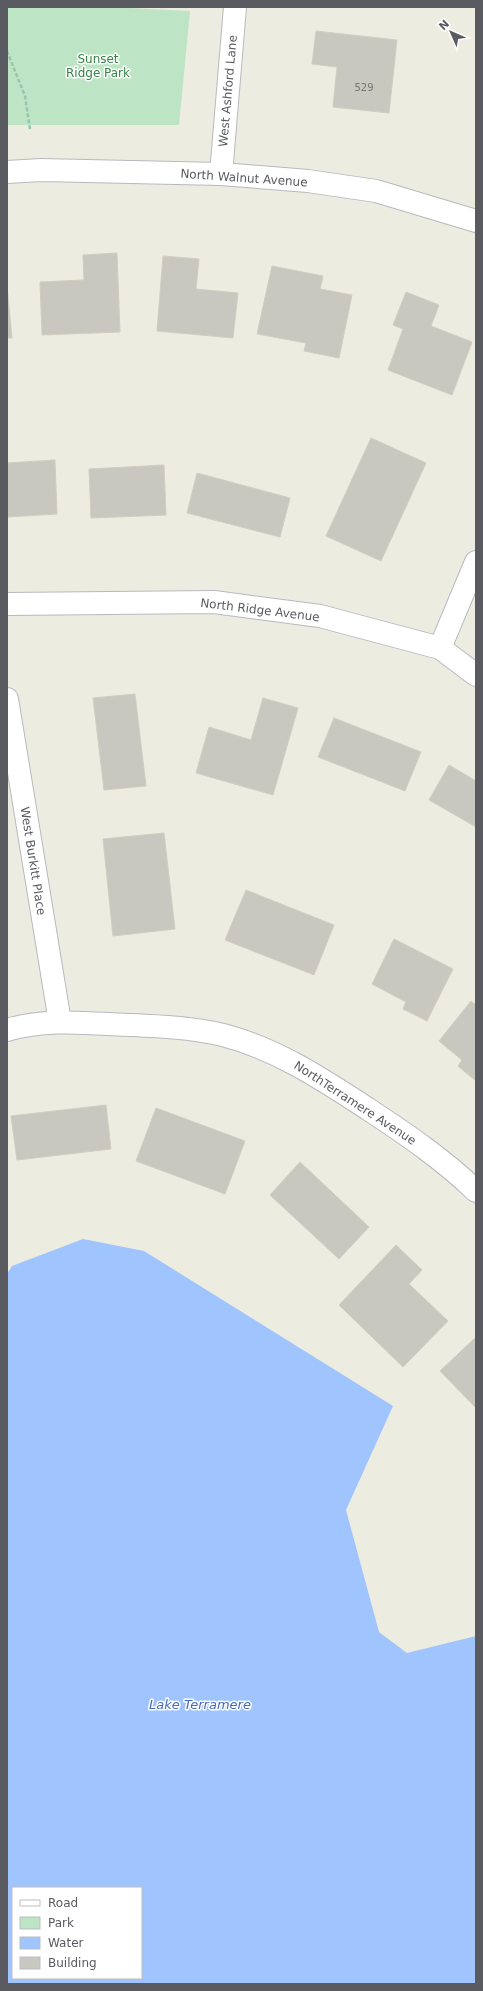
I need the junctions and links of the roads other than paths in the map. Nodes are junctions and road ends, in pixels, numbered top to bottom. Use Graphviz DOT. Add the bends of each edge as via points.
graph roads {
  1 [pos="235,7"];
  2 [pos="7,172"];
  3 [pos="221,174"];
  4 [pos="476,221"];
  5 [pos="476,562"];
  6 [pos="7,604"];
  7 [pos="440,648"];
  8 [pos="476,675"];
  9 [pos="7,699"];
  10 [pos="60,1022"];
  11 [pos="7,1030"];
  12 [pos="476,1191"];
  1 -- 3 [label="street, West Ashford Lane"];
  2 -- 3 [label="street, North Walnut Avenue" via="41,170"];
  3 -- 4 [label="street, North Walnut Avenue" via="376,191"];
  5 -- 7 [label="street"];
  6 -- 7 [label="street, North Ridge Avenue" via="214,602 320,616"];
  7 -- 8 [label="street, North Ridge Avenue"];
  9 -- 10 [label="street, West Burkitt Place"];
  10 -- 11 [label="street, NorthTerramere Avenue"];
  10 -- 12 [label="street, NorthTerramere Avenue" via="175,1027 224,1036 281,1056 318,1076 393,1126 457,1173"];
}
